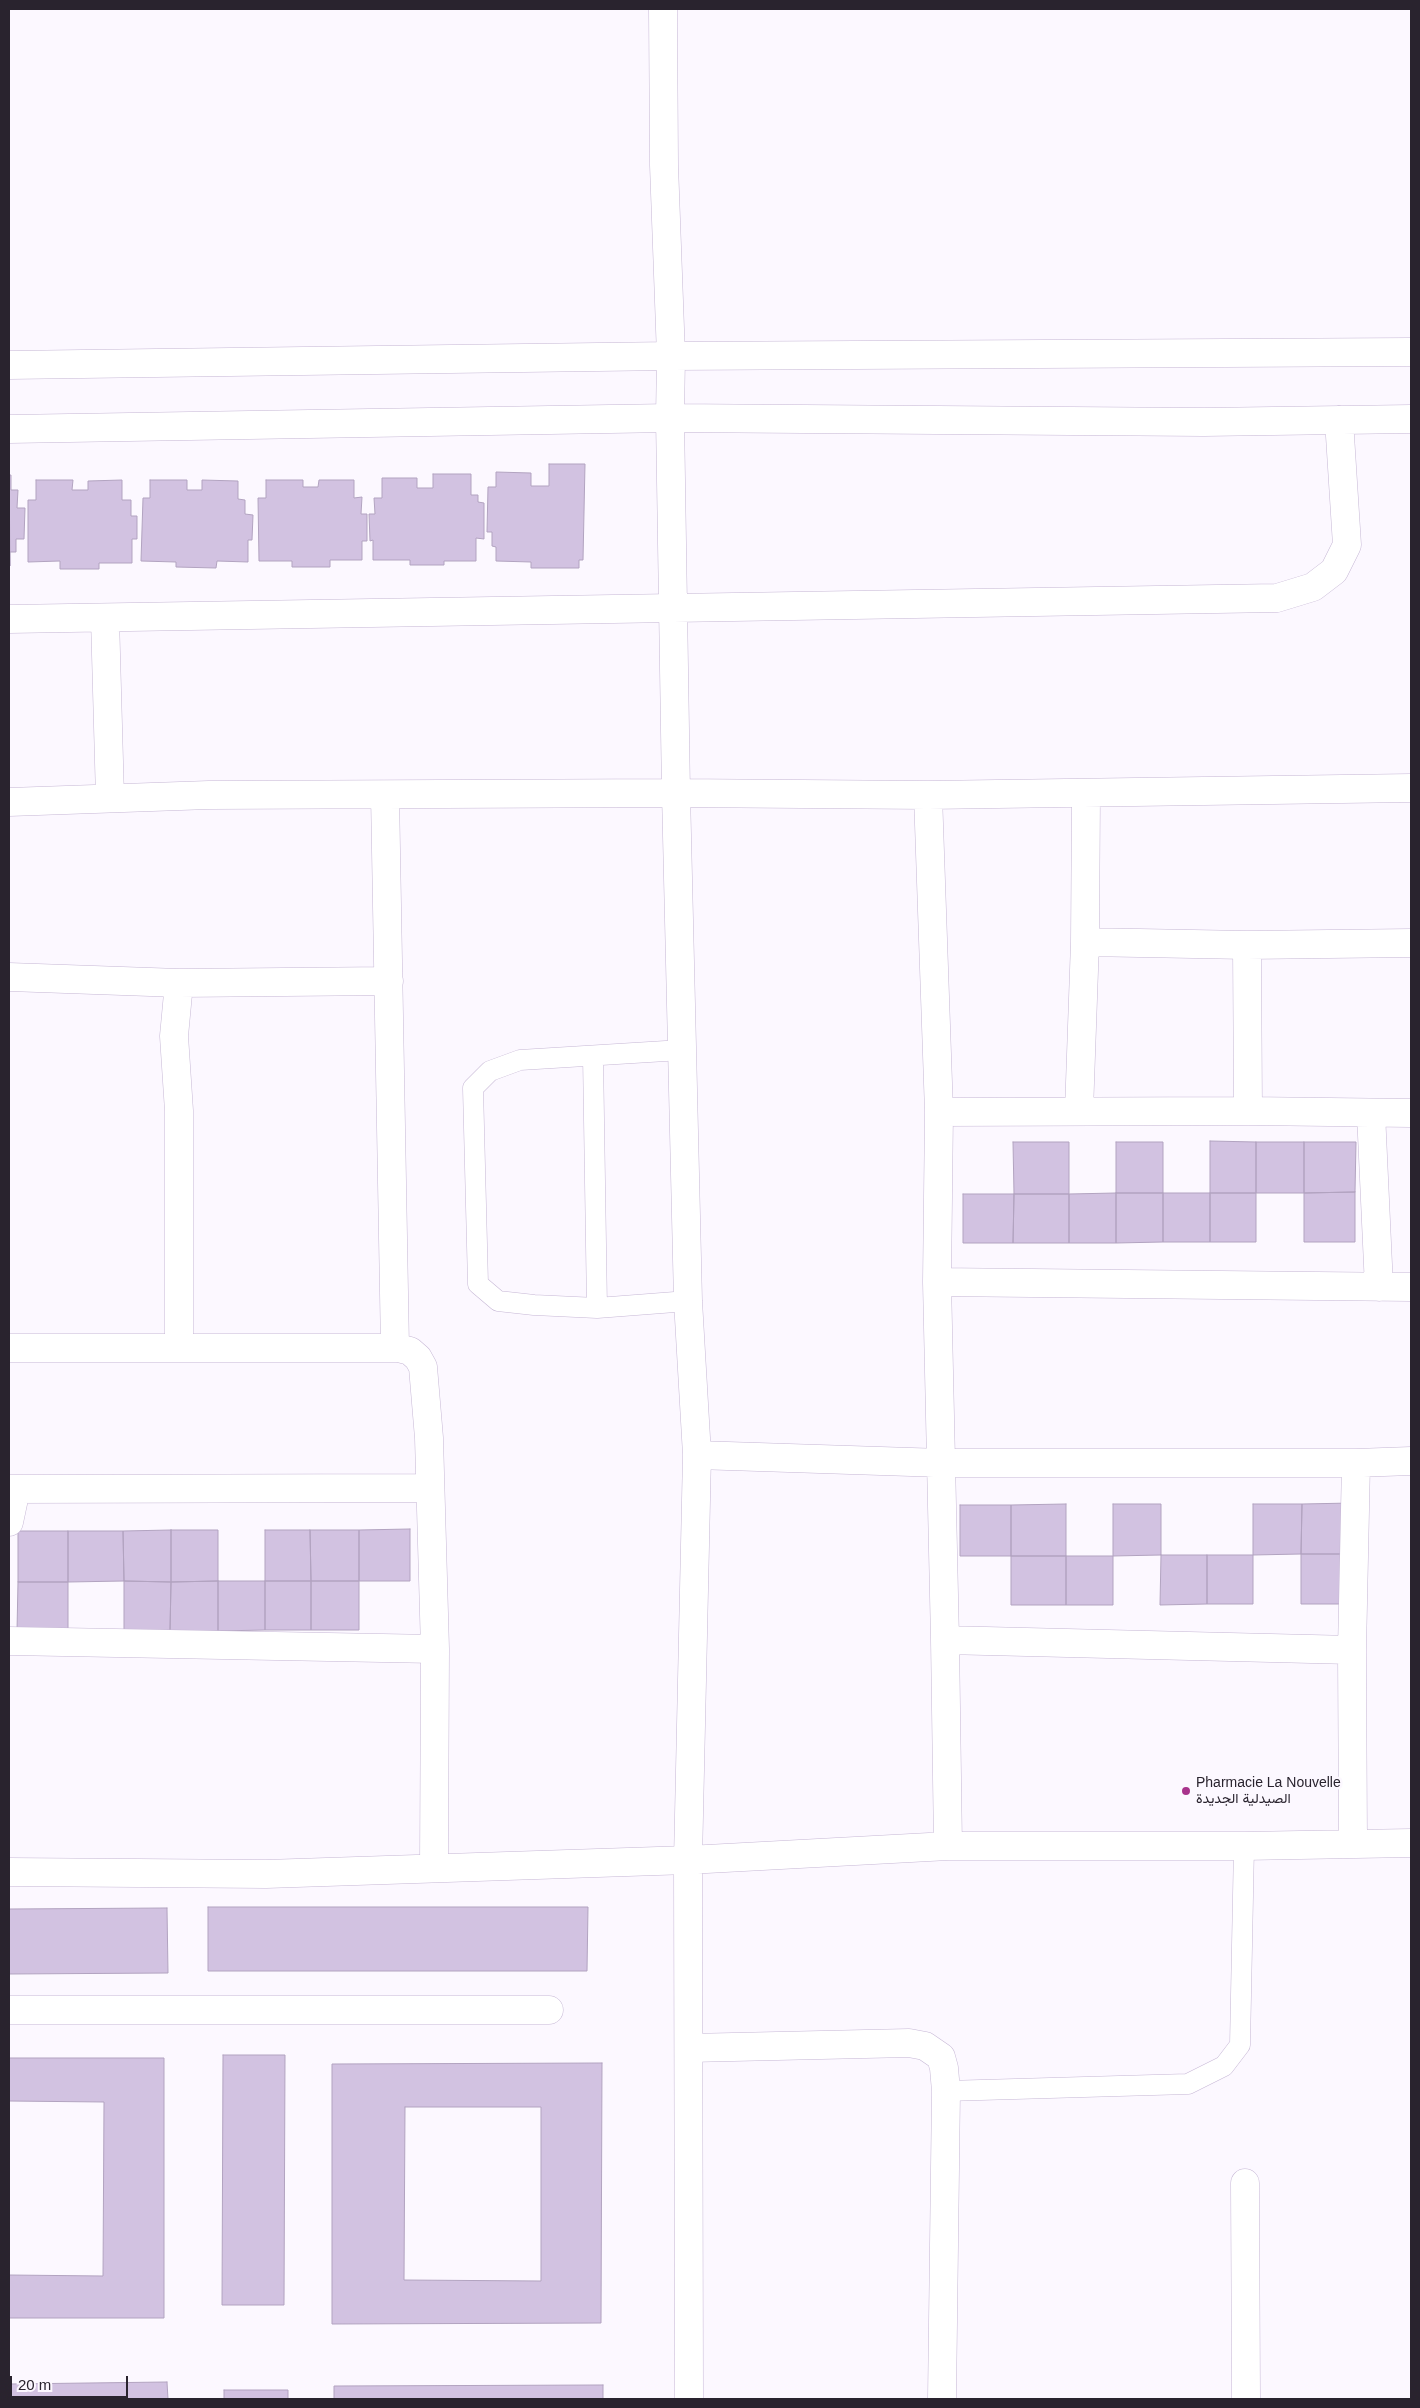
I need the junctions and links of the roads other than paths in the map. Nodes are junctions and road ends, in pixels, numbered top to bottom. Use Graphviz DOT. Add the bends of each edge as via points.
graph roads {
  1 [pos="663,9"];
  2 [pos="1411,352"];
  3 [pos="671,356"];
  4 [pos="9,365"];
  5 [pos="670,418"];
  6 [pos="1411,419"];
  7 [pos="1339,420"];
  8 [pos="9,429"];
  9 [pos="673,608"];
  10 [pos="105,618"];
  11 [pos="9,620"];
  12 [pos="1411,788"];
  13 [pos="676,793"];
  14 [pos="1086,794"];
  15 [pos="386,795"];
  16 [pos="928,795"];
  17 [pos="110,798"];
  18 [pos="9,802"];
  19 [pos="1085,942"];
  20 [pos="1411,942"];
  21 [pos="1247,945"];
  22 [pos="9,976"];
  23 [pos="389,981"];
  24 [pos="179,983"];
  25 [pos="682,1050"];
  26 [pos="593,1056"];
  27 [pos="1079,1110"];
  28 [pos="1248,1110"];
  29 [pos="939,1112"];
  30 [pos="1411,1113"];
  31 [pos="1371,1114"];
  32 [pos="937,1282"];
  33 [pos="1379,1287"];
  34 [pos="1411,1287"];
  35 [pos="688,1302"];
  36 [pos="598,1308"];
  37 [pos="9,1348"];
  38 [pos="180,1348"];
  39 [pos="395,1348"];
  40 [pos="697,1455"];
  41 [pos="1411,1461"];
  42 [pos="942,1463"];
  43 [pos="1356,1463"];
  44 [pos="430,1488"];
  45 [pos="12,1489"];
  46 [pos="9,1522"];
  47 [pos="945,1640"];
  48 [pos="9,1641"];
  49 [pos="435,1649"];
  50 [pos="1352,1650"];
  51 [pos="1411,1843"];
  52 [pos="1353,1844"];
  53 [pos="948,1846"];
  54 [pos="1244,1846"];
  55 [pos="688,1860"];
  56 [pos="434,1868"];
  57 [pos="9,1872"];
  58 [pos="9,2010"];
  59 [pos="549,2010"];
  60 [pos="689,2048"];
  61 [pos="946,2091"];
  62 [pos="1245,2183"];
  63 [pos="689,2399"];
  64 [pos="942,2399"];
  65 [pos="1246,2399"];
  1 -- 3 [label="street" via="664,165"];
  2 -- 3 [label="street"];
  3 -- 4 [label="street"];
  3 -- 5 [label="street"];
  5 -- 7 [label="street"];
  5 -- 8 [label="street"];
  5 -- 9 [label="street"];
  6 -- 7 [label="street"];
  7 -- 9 [label="street" via="1347,545 1334,571 1312,587 1277,598"];
  9 -- 10 [label="street"];
  9 -- 13 [label="street"];
  10 -- 11 [label="street"];
  10 -- 17 [label="street"];
  12 -- 14 [label="street"];
  13 -- 15 [label="street"];
  13 -- 16 [label="street"];
  13 -- 25 [label="street"];
  14 -- 16 [label="street"];
  14 -- 19 [label="street"];
  15 -- 17 [label="street"];
  15 -- 23 [label="street"];
  16 -- 29 [label="street"];
  17 -- 18 [label="street"];
  19 -- 21 [label="street"];
  19 -- 27 [label="street"];
  20 -- 21 [label="street"];
  21 -- 28 [label="street"];
  22 -- 24 [label="street"];
  23 -- 24 [label="street"];
  23 -- 39 [label="street"];
  24 -- 38 [label="street" via="174,1036 179,1111"];
  25 -- 26 [label="lane"];
  25 -- 35 [label="street"];
  26 -- 36 [label="lane"];
  26 -- 36 [label="lane" via="520,1060 490,1071 473,1088 478,1284 498,1301"];
  27 -- 28 [label="street"];
  27 -- 29 [label="street"];
  28 -- 31 [label="street"];
  29 -- 32 [label="street"];
  30 -- 31 [label="street"];
  31 -- 33 [label="street"];
  32 -- 33 [label="street"];
  32 -- 42 [label="street"];
  33 -- 34 [label="street"];
  35 -- 36 [label="lane"];
  35 -- 40 [label="street"];
  37 -- 38 [label="street"];
  38 -- 39 [label="street"];
  39 -- 44 [label="street" via="410,1351 423,1368"];
  40 -- 42 [label="street"];
  40 -- 55 [label="street"];
  41 -- 43 [label="street"];
  42 -- 43 [label="street"];
  42 -- 47 [label="street"];
  43 -- 50 [label="street"];
  44 -- 45 [label="street"];
  44 -- 49 [label="street"];
  45 -- 46 [label="street"];
  47 -- 50 [label="street"];
  47 -- 53 [label="street"];
  48 -- 49 [label="street"];
  49 -- 56 [label="street"];
  50 -- 52 [label="street"];
  51 -- 52 [label="street"];
  52 -- 54 [label="street"];
  53 -- 54 [label="street"];
  53 -- 55 [label="street"];
  54 -- 61 [label="lane" via="1240,2045 1224,2066 1188,2084"];
  55 -- 56 [label="street"];
  55 -- 60 [label="street"];
  56 -- 57 [label="street" via="266,1874"];
  58 -- 59 [label="street"];
  60 -- 61 [label="street" via="909,2043 925,2046 941,2058"];
  60 -- 63 [label="street"];
  61 -- 64 [label="street"];
  62 -- 65 [label="street"];
}
